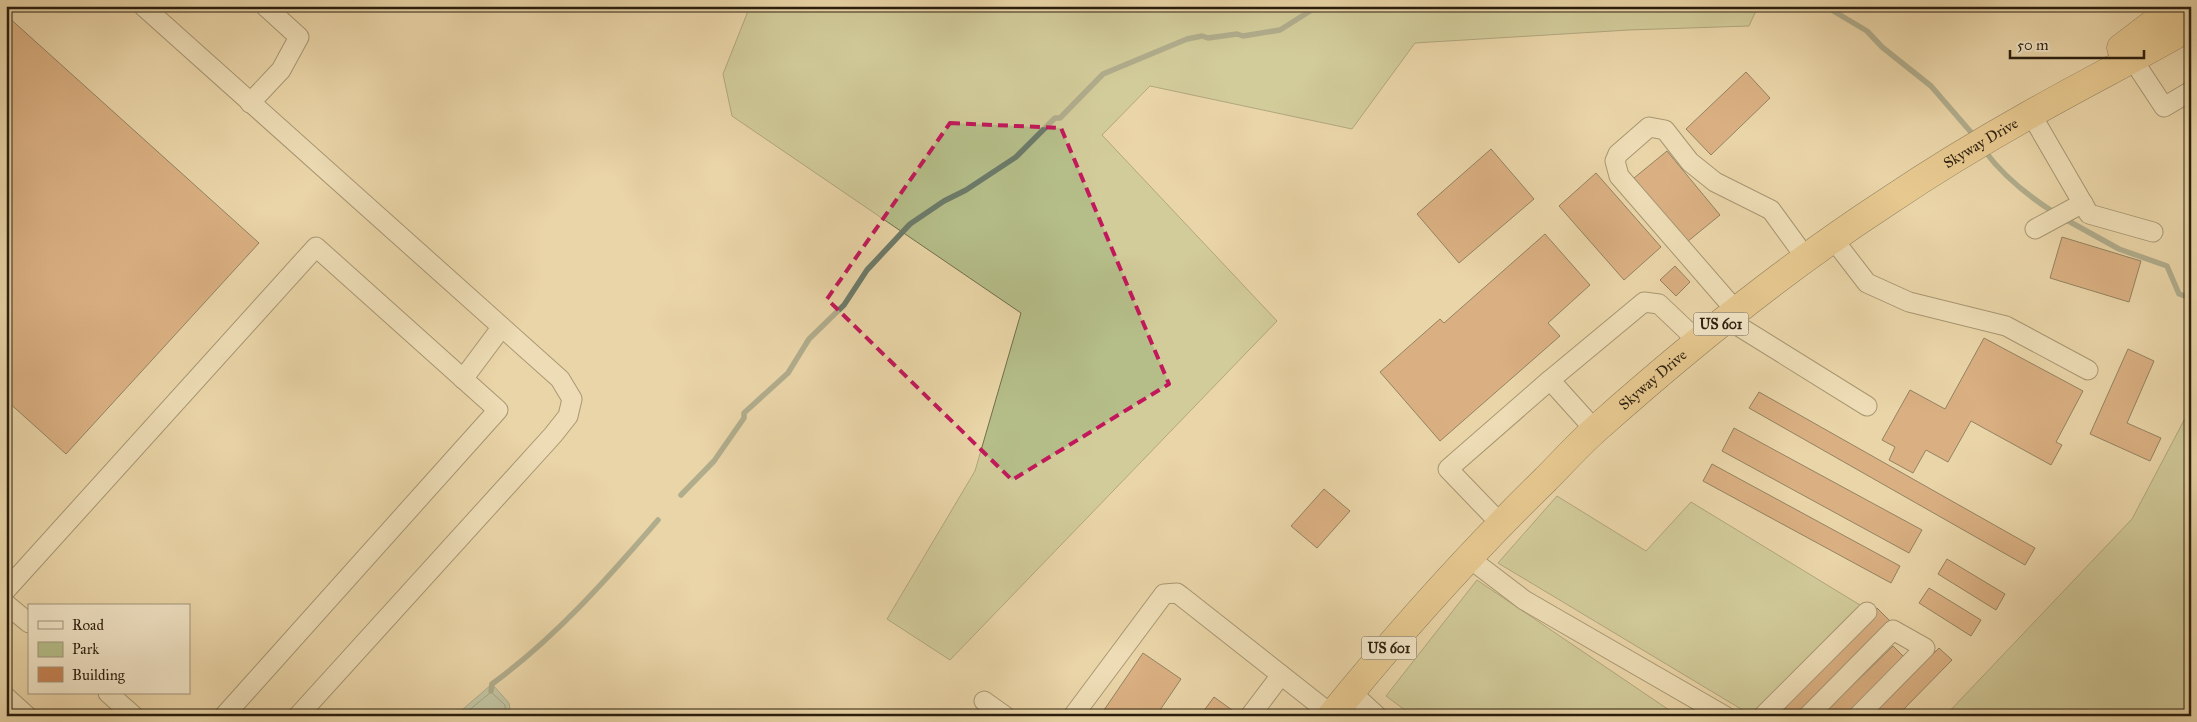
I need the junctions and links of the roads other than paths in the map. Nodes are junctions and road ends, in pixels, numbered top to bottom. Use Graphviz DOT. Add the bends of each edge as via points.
graph roads {
  1 [pos="143,6"];
  2 [pos="265,6"];
  3 [pos="2176,6"];
  4 [pos="2191,26"];
  5 [pos="2132,60"];
  6 [pos="2191,91"];
  7 [pos="250,103"];
  8 [pos="2031,114"];
  9 [pos="2083,203"];
  10 [pos="2035,230"];
  11 [pos="2153,232"];
  12 [pos="1833,239"];
  13 [pos="1806,258"];
  14 [pos="1732,315"];
  15 [pos="501,328"];
  16 [pos="1699,342"];
  17 [pos="2088,370"];
  18 [pos="463,379"];
  19 [pos="1550,380"];
  20 [pos="1867,406"];
  21 [pos="1595,430"];
  22 [pos="1501,524"];
  23 [pos="1469,558"];
  24 [pos="6,590"];
  25 [pos="6,604"];
  26 [pos="1866,612"];
  27 [pos="28,623"];
  28 [pos="1281,676"];
  29 [pos="1352,693"];
  30 [pos="109,694"];
  31 [pos="6,697"];
  32 [pos="984,701"];
  33 [pos="228,714"];
  34 [pos="27,716"];
  35 [pos="134,716"];
  36 [pos="298,716"];
  37 [pos="1005,716"];
  38 [pos="1073,716"];
  39 [pos="1250,716"];
  40 [pos="1332,716"];
  41 [pos="1377,716"];
  42 [pos="1725,716"];
  43 [pos="1763,716"];
  44 [pos="1808,716"];
  45 [pos="1858,716"];
  1 -- 7 [label="lane"];
  2 -- 7 [label="lane" via="300,38 280,70"];
  3 -- 8 [label="highway, US 601"];
  4 -- 5 [label="highway, Skyway Drive / US 601"];
  5 -- 6 [label="lane" via="2164,106"];
  5 -- 8 [label="highway, Skyway Drive / US 601"];
  7 -- 15 [label="lane"];
  8 -- 9 [label="lane"];
  8 -- 12 [label="highway, Skyway Drive / US 601" via="1946,164"];
  9 -- 10 [label="lane"];
  9 -- 11 [label="lane" via="2089,214"];
  12 -- 13 [label="highway, Skyway Drive / US 601"];
  12 -- 17 [label="lane" via="1867,283 1909,302 2006,326"];
  13 -- 14 [label="highway, Skyway Drive / US 601"];
  13 -- 14 [label="lane" via="1770,210 1715,182 1690,162 1665,130 1649,127 1618,154 1615,161 1619,176"];
  14 -- 16 [label="highway, Skyway Drive / US 601"];
  14 -- 20 [label="lane"];
  15 -- 18 [label="lane"];
  15 -- 36 [label="lane" via="560,379 572,399 568,416"];
  16 -- 19 [label="lane" via="1659,304 1644,302"];
  16 -- 21 [label="highway, Skyway Drive / US 601"];
  18 -- 24 [label="lane" via="316,247"];
  18 -- 33 [label="lane" via="498,410"];
  19 -- 21 [label="lane"];
  19 -- 22 [label="lane" via="1448,469"];
  21 -- 22 [label="highway, Skyway Drive / US 601"];
  22 -- 23 [label="highway, Skyway Drive / US 601"];
  23 -- 29 [label="highway, Skyway Drive / US 601"];
  23 -- 42 [label="lane" via="1524,600"];
  25 -- 27 [label="lane"];
  26 -- 43 [label="lane"];
  28 -- 38 [label="lane" via="1181,596 1164,594"];
  28 -- 39 [label="lane"];
  28 -- 40 [label="lane"];
  29 -- 40 [label="highway, Skyway Drive / US 601"];
  29 -- 41 [label="lane"];
  30 -- 35 [label="lane"];
  31 -- 34 [label="lane"];
  32 -- 37 [label="lane"];
  44 -- 45 [label="lane" via="1894,630 1925,648"];
}
